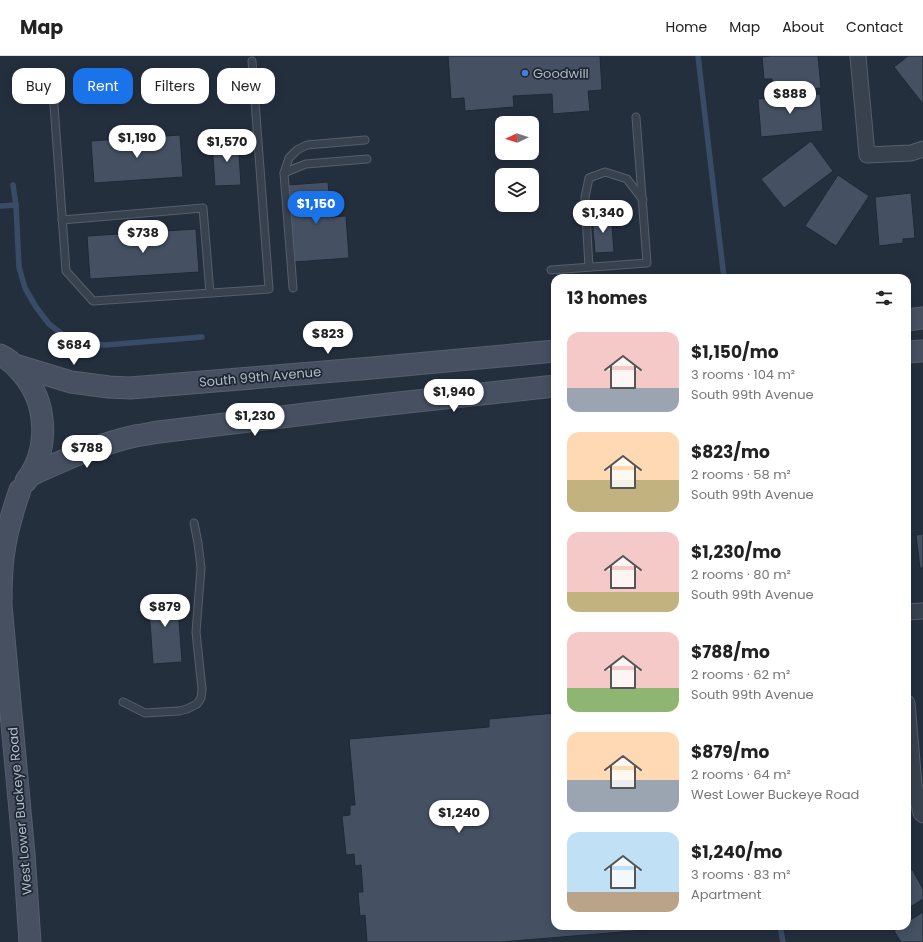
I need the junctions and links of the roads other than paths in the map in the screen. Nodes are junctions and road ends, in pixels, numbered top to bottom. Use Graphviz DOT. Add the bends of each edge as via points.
graph roads {
  1 [pos="858,56"];
  2 [pos="252,61"];
  3 [pos="54,104"];
  4 [pos="636,117"];
  5 [pos="365,140"];
  6 [pos="923,149"];
  7 [pos="367,159"];
  8 [pos="284,174"];
  9 [pos="643,200"];
  10 [pos="62,220"];
  11 [pos="589,267"];
  12 [pos="551,270"];
  13 [pos="293,288"];
  14 [pos="210,293"];
  15 [pos="923,318"];
  16 [pos="911,320"];
  17 [pos="923,350"];
  18 [pos="551,351"];
  19 [pos="911,352"];
  20 [pos="5,355"];
  21 [pos="551,386"];
  22 [pos="25,483"];
  23 [pos="0,506"];
  24 [pos="194,523"];
  25 [pos="923,611"];
  26 [pos="911,612"];
  27 [pos="124,702"];
  28 [pos="911,750"];
  29 [pos="923,815"];
  30 [pos="30,942"];
  1 -- 6 [label="street" via="867,155 911,153"];
  2 -- 14 [label="lane" via="269,289"];
  3 -- 10 [label="lane"];
  4 -- 9 [label="lane"];
  5 -- 8 [label="lane" via="307,145 289,158"];
  7 -- 8 [label="lane" via="306,164"];
  8 -- 13 [label="lane"];
  9 -- 11 [label="lane" via="647,263"];
  9 -- 11 [label="lane" via="627,179 605,172 589,178 585,196"];
  10 -- 14 [label="lane" via="66,271 93,301"];
  10 -- 14 [label="lane" via="203,208"];
  11 -- 12 [label="lane"];
  15 -- 16 [label="main road"];
  17 -- 19 [label="main road"];
  18 -- 20 [label="main road, South 99th Avenue" via="130,388 71,382"];
  20 -- 22 [label="main road, West Lower Buckeye Road" via="26,378 35,392 41,409 42,443 38,460"];
  21 -- 22 [label="main road" via="134,436 64,460"];
  22 -- 23 [label="main road"];
  22 -- 30 [label="main road, West Lower Buckeye Road" via="12,515 3,552 1,605"];
  24 -- 27 [label="lane" via="201,568 196,632 201,698 187,709 145,713"];
  25 -- 26 [label="street"];
  28 -- 29 [label="street" via="914,785"];
}
